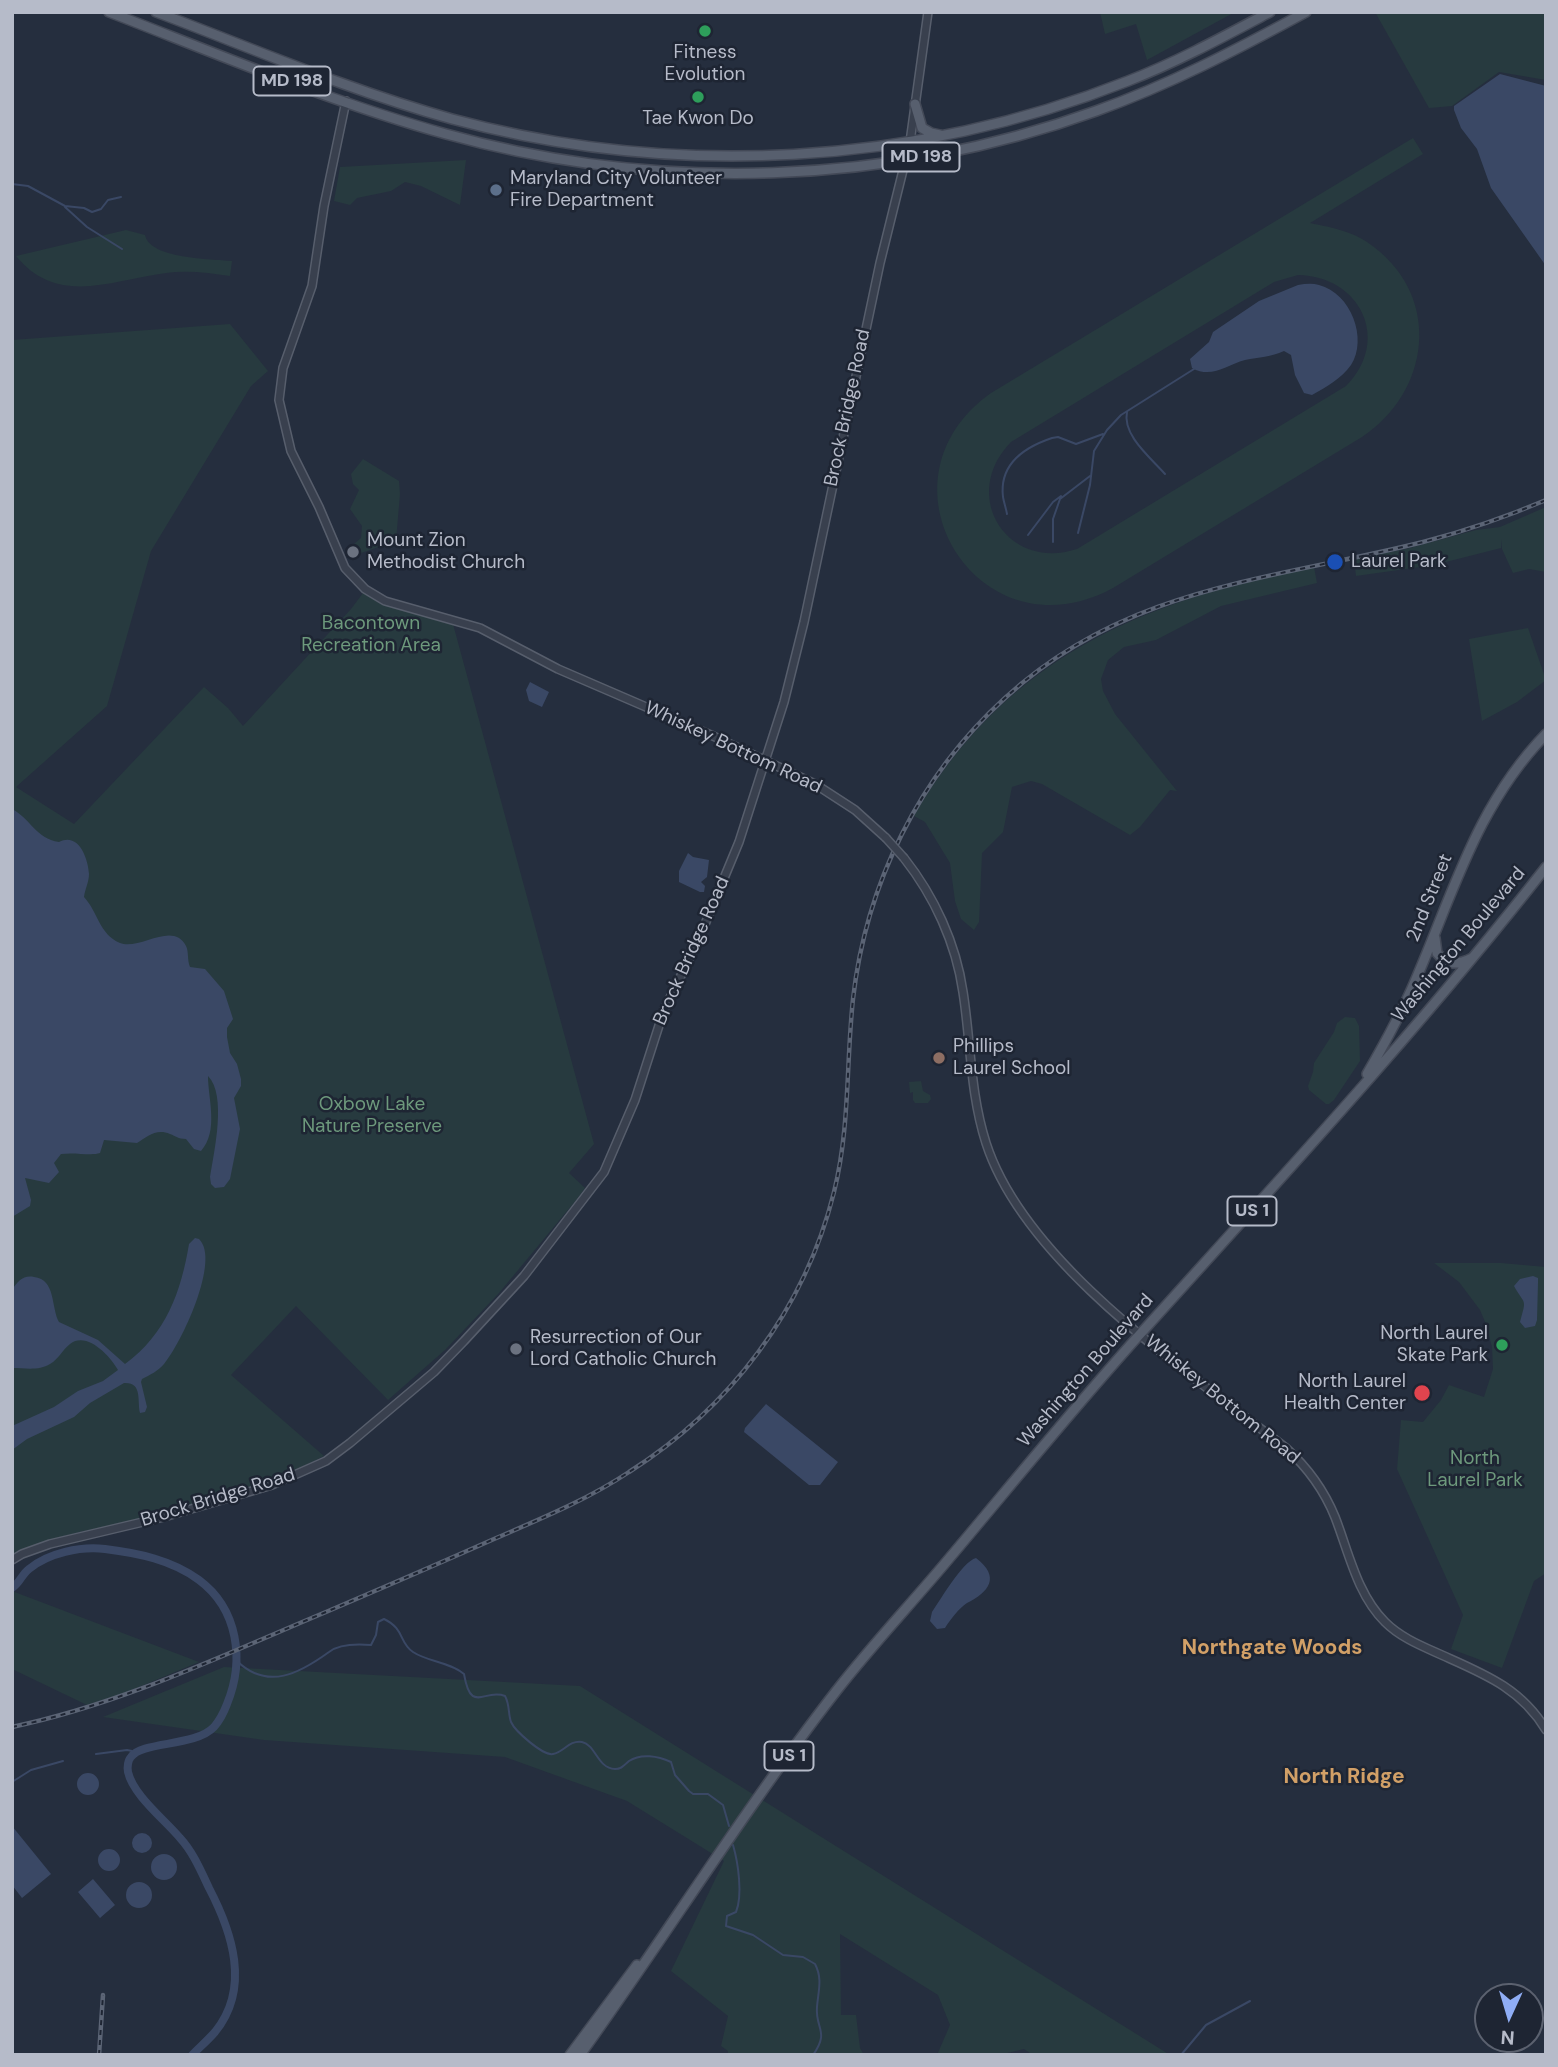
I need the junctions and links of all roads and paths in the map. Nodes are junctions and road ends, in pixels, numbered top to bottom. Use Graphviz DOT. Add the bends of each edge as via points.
graph roads {
  1 [pos="109,12"];
  2 [pos="156,12"];
  3 [pos="928,12"];
  4 [pos="1270,12"];
  5 [pos="1306,12"];
  6 [pos="346,101"];
  7 [pos="915,104"];
  8 [pos="946,136"];
  9 [pos="910,142"];
  10 [pos="906,160"];
  11 [pos="1546,734"];
  12 [pos="767,760"];
  13 [pos="1546,867"];
  14 [pos="1436,929"];
  15 [pos="1474,957"];
  16 [pos="1361,1085"];
  17 [pos="1140,1334"];
  18 [pos="12,1560"];
  19 [pos="1546,1730"];
  20 [pos="674,1917"];
  21 [pos="570,2055"];
  22 [pos="580,2055"];
  1 -- 6 [label="main road, MD 198"];
  2 -- 9 [label="main road, MD 198" via="400,103 563,143 733,157"];
  3 -- 7 [label="street, Brock Bridge Road"];
  4 -- 8 [label="main road, MD 198" via="1129,81 1046,110"];
  5 -- 10 [label="main road, MD 198" via="1186,74 1095,112 996,141"];
  6 -- 10 [label="main road, MD 198" via="499,148 647,170 766,173"];
  6 -- 12 [label="street, Whiskey Bottom Road" via="312,286 283,368 279,400 291,451 341,563 359,584 385,601 480,628 558,669"];
  7 -- 8 [label="main road" via="922,128"];
  7 -- 9 [label="street, Brock Bridge Road"];
  8 -- 9 [label="main road, MD 198"];
  9 -- 10 [label="street, Brock Bridge Road"];
  10 -- 12 [label="street, Brock Bridge Road" via="878,270 798,647"];
  11 -- 14 [label="main road, 2nd Street / US 1" via="1485,817 1457,872"];
  12 -- 17 [label="street, Whiskey Bottom Road, bridge" via="855,810 904,858 930,896 955,956 964,993 976,1108 999,1174 1040,1237"];
  12 -- 18 [label="street, Brock Bridge Road" via="728,870 664,1010 635,1100 604,1172 524,1276 464,1341 350,1443 311,1468 272,1485 50,1544"];
  13 -- 15 [label="main road, Washington Boulevard / US 1"];
  14 -- 15 [label="main road" via="1435,949 1442,960 1457,964"];
  14 -- 16 [label="main road, 2nd Street / US 1" via="1407,1000"];
  15 -- 16 [label="main road, Washington Boulevard / US 1"];
  16 -- 17 [label="main road, Washington Boulevard / US 1" via="1317,1140"];
  17 -- 19 [label="street, Whiskey Bottom Road" via="1305,1467 1331,1507 1366,1598 1384,1621 1404,1637 1505,1686 1529,1706"];
  17 -- 20 [label="main road, Washington Boulevard / US 1" via="838,1689"];
  20 -- 21 [label="main road, Washington Boulevard / US 1"];
  20 -- 22 [label="main road, Washington Boulevard / US 1"];
}
